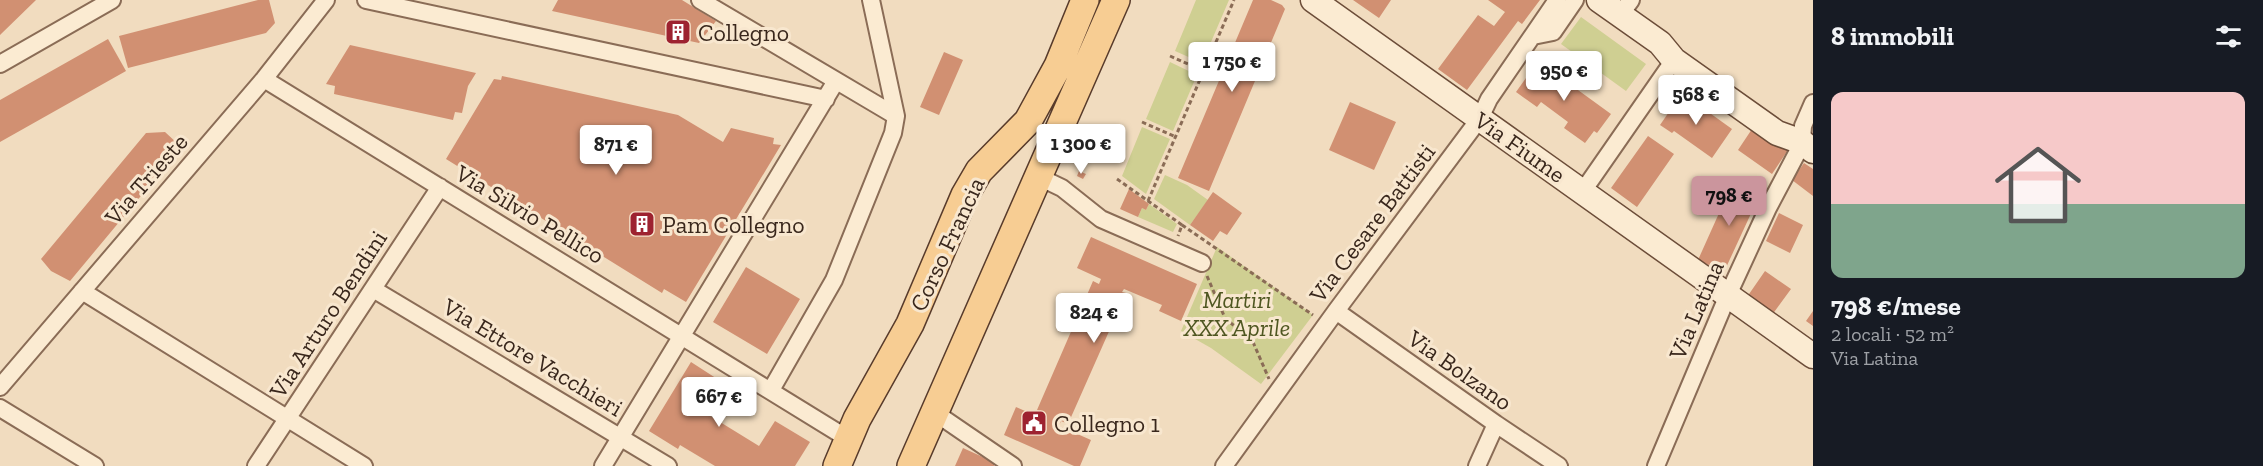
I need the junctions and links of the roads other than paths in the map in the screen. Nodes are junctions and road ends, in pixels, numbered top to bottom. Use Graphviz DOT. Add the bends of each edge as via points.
graph roads {
  1 [pos="112,0"];
  2 [pos="326,0"];
  3 [pos="366,0"];
  4 [pos="700,0"];
  5 [pos="871,0"];
  6 [pos="1085,0"];
  7 [pos="1116,0"];
  8 [pos="1312,0"];
  9 [pos="1557,0"];
  10 [pos="1575,0"];
  11 [pos="1599,0"];
  12 [pos="1626,8"];
  13 [pos="1533,36"];
  14 [pos="1674,60"];
  15 [pos="0,64"];
  16 [pos="264,79"];
  17 [pos="836,81"];
  18 [pos="826,99"];
  19 [pos="1813,104"];
  20 [pos="896,116"];
  21 [pos="1480,118"];
  22 [pos="1807,146"];
  23 [pos="1039,177"];
  24 [pos="440,187"];
  25 [pos="1583,192"];
  26 [pos="1202,263"];
  27 [pos="373,289"];
  28 [pos="82,291"];
  29 [pos="1728,295"];
  30 [pos="1336,311"];
  31 [pos="684,336"];
  32 [pos="1813,356"];
  33 [pos="0,387"];
  34 [pos="771,390"];
  35 [pos="0,408"];
  36 [pos="934,412"];
  37 [pos="288,419"];
  38 [pos="1496,424"];
  39 [pos="837,432"];
  40 [pos="621,438"];
  41 [pos="95,466"];
  42 [pos="256,466"];
  43 [pos="364,466"];
  44 [pos="603,466"];
  45 [pos="668,466"];
  46 [pos="837,466"];
  47 [pos="911,466"];
  48 [pos="1013,466"];
  49 [pos="1224,466"];
  50 [pos="1477,466"];
  51 [pos="1559,466"];
  52 [pos="1656,466"];
  1 -- 15 [label="street"];
  2 -- 16 [label="street, Via Trieste"];
  3 -- 18 [label="street"];
  4 -- 17 [label="street"];
  5 -- 20 [label="street"];
  6 -- 46 [label="main road, Corso Francia" via="1058,66 1028,121 979,171 965,195 910,324 857,419"];
  7 -- 23 [label="main road"];
  8 -- 21 [label="street, Via Fiume"];
  9 -- 13 [label="street, Via Cesare Battisti"];
  10 -- 13 [label="street, Via Cesare Battisti" via="1553,32"];
  11 -- 12 [label="street"];
  12 -- 14 [label="street"];
  13 -- 21 [label="street, Via Cesare Battisti"];
  14 -- 22 [label="street" via="1777,133"];
  14 -- 25 [label="street"];
  16 -- 24 [label="street, Via Silvio Pellico"];
  16 -- 28 [label="street, Via Trieste"];
  17 -- 18 [label="street"];
  17 -- 20 [label="street"];
  18 -- 31 [label="street"];
  19 -- 22 [label="street, Via Latina" via="1803,126"];
  20 -- 34 [label="street" via="893,133 834,280"];
  21 -- 25 [label="street, Via Fiume"];
  21 -- 30 [label="street, Via Cesare Battisti"];
  22 -- 29 [label="street, Via Latina" via="1768,208"];
  23 -- 26 [label="street" via="1062,188 1101,219"];
  23 -- 36 [label="main road"];
  24 -- 27 [label="street, Via Arturo Bendini"];
  24 -- 31 [label="street, Via Silvio Pellico"];
  25 -- 29 [label="street, Via Fiume"];
  27 -- 37 [label="street, Via Arturo Bendini"];
  27 -- 40 [label="street, Via Ettore Vacchieri"];
  28 -- 33 [label="street, Via Trieste"];
  28 -- 37 [label="street"];
  29 -- 32 [label="street, Via Fiume"];
  29 -- 52 [label="street, Via Latina"];
  30 -- 38 [label="street, Via Bolzano"];
  30 -- 49 [label="street, Via Cesare Battisti"];
  31 -- 34 [label="street, Via Silvio Pellico"];
  31 -- 40 [label="street"];
  34 -- 39 [label="street"];
  35 -- 41 [label="street"];
  36 -- 47 [label="main road"];
  36 -- 48 [label="street"];
  37 -- 42 [label="street, Via Arturo Bendini"];
  37 -- 43 [label="street"];
  38 -- 50 [label="street"];
  38 -- 51 [label="street, Via Bolzano"];
  40 -- 44 [label="street"];
  40 -- 45 [label="street, Via Ettore Vacchieri"];
}
